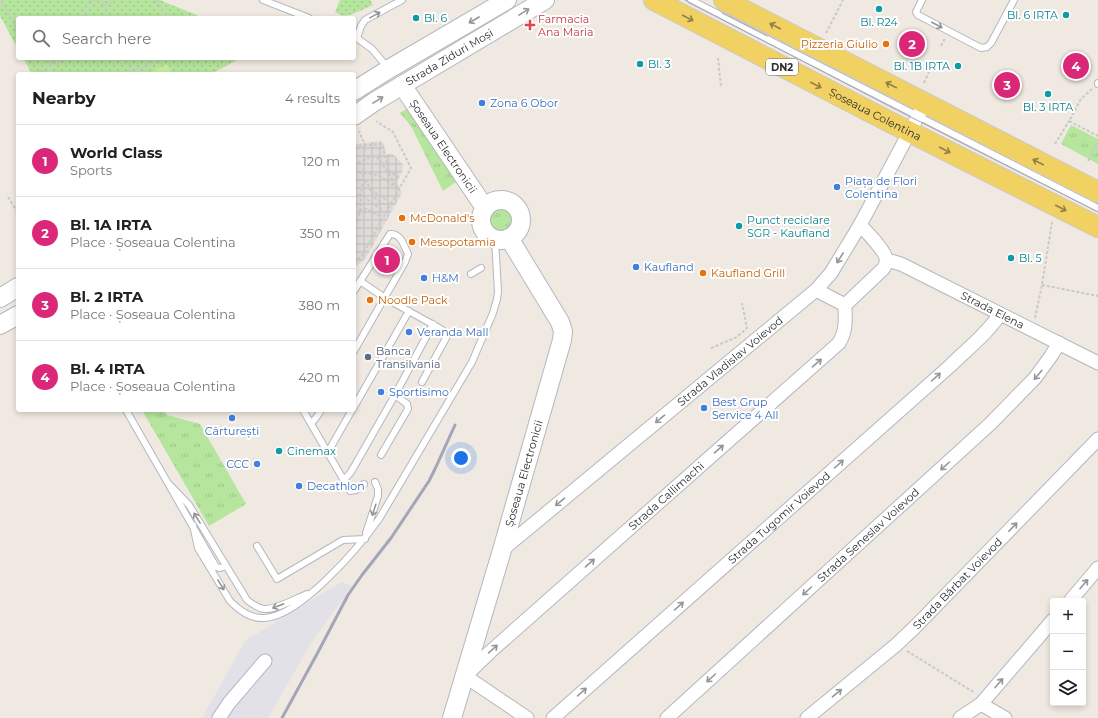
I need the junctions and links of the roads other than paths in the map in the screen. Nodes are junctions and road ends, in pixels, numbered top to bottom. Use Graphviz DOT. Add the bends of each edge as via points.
graph roads {
  1 [pos="262,0"];
  2 [pos="402,0"];
  3 [pos="507,0"];
  4 [pos="545,0"];
  5 [pos="654,0"];
  6 [pos="691,0"];
  7 [pos="724,0"];
  8 [pos="922,0"];
  9 [pos="1014,0"];
  10 [pos="304,16"];
  11 [pos="356,37"];
  12 [pos="389,69"];
  13 [pos="402,85"];
  14 [pos="356,90"];
  15 [pos="918,117"];
  16 [pos="357,124"];
  17 [pos="1098,192"];
  18 [pos="485,208"];
  19 [pos="1098,208"];
  20 [pos="860,225"];
  21 [pos="1098,227"];
  22 [pos="502,238"];
  23 [pos="886,260"];
  24 [pos="481,268"];
  25 [pos="471,274"];
  26 [pos="360,281"];
  27 [pos="16,288"];
  28 [pos="356,288"];
  29 [pos="816,290"];
  30 [pos="0,298"];
  31 [pos="385,298"];
  32 [pos="845,305"];
  33 [pos="409,311"];
  34 [pos="1000,314"];
  35 [pos="16,315"];
  36 [pos="433,324"];
  37 [pos="0,325"];
  38 [pos="1059,343"];
  39 [pos="356,348"];
  40 [pos="1098,363"];
  41 [pos="422,382"];
  42 [pos="395,395"];
  43 [pos="356,404"];
  44 [pos="128,412"];
  45 [pos="304,412"];
  46 [pos="320,412"];
  47 [pos="351,412"];
  48 [pos="311,424"];
  49 [pos="1098,440"];
  50 [pos="328,452"];
  51 [pos="381,455"];
  52 [pos="344,480"];
  53 [pos="375,482"];
  54 [pos="364,484"];
  55 [pos="170,485"];
  56 [pos="192,526"];
  57 [pos="365,539"];
  58 [pos="257,546"];
  59 [pos="502,550"];
  60 [pos="223,567"];
  61 [pos="1098,568"];
  62 [pos="314,591"];
  63 [pos="1073,598"];
  64 [pos="1050,624"];
  65 [pos="265,661"];
  66 [pos="465,676"];
  67 [pos="981,704"];
  68 [pos="219,718"];
  69 [pos="452,718"];
  70 [pos="527,718"];
  71 [pos="553,718"];
  72 [pos="667,718"];
  73 [pos="807,718"];
  74 [pos="960,718"];
  75 [pos="1005,718"];
  1 -- 10 [label="lane"];
  11 -- 2 [label="lane, one-way" via="366,20"];
  3 -- 12 [label="street, Strada Ziduri Moși, one-way"];
  13 -- 4 [label="street, Strada Ziduri Moși, one-way"];
  5 -- 15 [label="main road, Șoseaua Colentina / DN2, one-way"];
  6 -- 15 [label="lane"];
  15 -- 7 [label="main road, Șoseaua Colentina / DN2, one-way"];
  8 -- 9 [label="lane, one-way" via="916,12 918,15 981,48 991,43"];
  11 -- 12 [label="lane"];
  12 -- 14 [label="street, Strada Ziduri Moși"];
  16 -- 13 [label="street, Strada Ziduri Moși, one-way" via="368,106"];
  13 -- 18 [label="street, Șoseaua Electronicii"];
  17 -- 15 [label="main road, Șoseaua Colentina / DN2, one-way"];
  15 -- 19 [label="lane"];
  15 -- 20 [label="street, Strada Vladislav Voievod"];
  15 -- 21 [label="main road, Șoseaua Colentina / DN2, one-way" via="1054,205"];
  18 -- 22 [label="street" via="482,226 488,235"];
  18 -- 22 [label="street" via="492,201 507,200 517,208 521,220 520,227 516,232"];
  20 -- 23 [label="street" via="884,252"];
  20 -- 29 [label="street, Strada Vladislav Voievod, one-way" via="831,272"];
  22 -- 57 [label="lane" via="497,299 472,362"];
  22 -- 59 [label="street, Șoseaua Electronicii" via="560,322 563,335"];
  23 -- 32 [label="street" via="883,269"];
  23 -- 34 [label="street, Strada Elena" via="901,264"];
  24 -- 25 [label="lane"];
  26 -- 28 [label="lane"];
  26 -- 31 [label="lane"];
  26 -- 31 [label="lane" via="390,234 399,237 408,254"];
  27 -- 30 [label="street"];
  29 -- 32 [label="street"];
  29 -- 59 [label="street, Strada Vladislav Voievod, one-way"];
  31 -- 33 [label="lane"];
  31 -- 39 [label="lane"];
  66 -- 32 [label="street, Strada Callimachi, one-way" via="839,343 845,331"];
  33 -- 36 [label="lane"];
  33 -- 43 [label="lane"];
  34 -- 38 [label="street, Strada Elena"];
  71 -- 34 [label="street, Strada Tugomir Voievod, one-way" via="950,366 984,334"];
  35 -- 37 [label="street"];
  36 -- 41 [label="lane" via="446,333 446,338"];
  36 -- 42 [label="lane"];
  38 -- 40 [label="street, Strada Elena"];
  38 -- 72 [label="street, Strada Seneslav Voievod, one-way" via="1035,378 990,424"];
  42 -- 51 [label="lane" via="407,404 408,409"];
  42 -- 52 [label="lane"];
  44 -- 55 [label="lane"];
  45 -- 48 [label="lane"];
  46 -- 48 [label="lane"];
  47 -- 50 [label="lane"];
  48 -- 50 [label="lane"];
  73 -- 49 [label="street, Strada Bărbat Voievod, one-way" via="915,627"];
  50 -- 52 [label="lane"];
  52 -- 54 [label="lane" via="350,491"];
  53 -- 57 [label="lane, one-way" via="378,496"];
  55 -- 56 [label="lane"];
  62 -- 55 [label="lane, one-way" via="270,609 252,604 247,600 189,505"];
  56 -- 60 [label="lane" via="216,567"];
  56 -- 62 [label="lane, one-way" via="198,548 230,601 245,614 255,618 275,617"];
  57 -- 58 [label="lane" via="343,540 277,579"];
  57 -- 62 [label="lane"];
  59 -- 66 [label="street, Șoseaua Electronicii"];
  63 -- 61 [label="street, one-way"];
  67 -- 64 [label="street, one-way"];
  65 -- 68 [label="street" via="229,702"];
  66 -- 69 [label="street, Șoseaua Electronicii"];
  66 -- 70 [label="street"];
  67 -- 74 [label="street"];
  67 -- 75 [label="street"];
}
